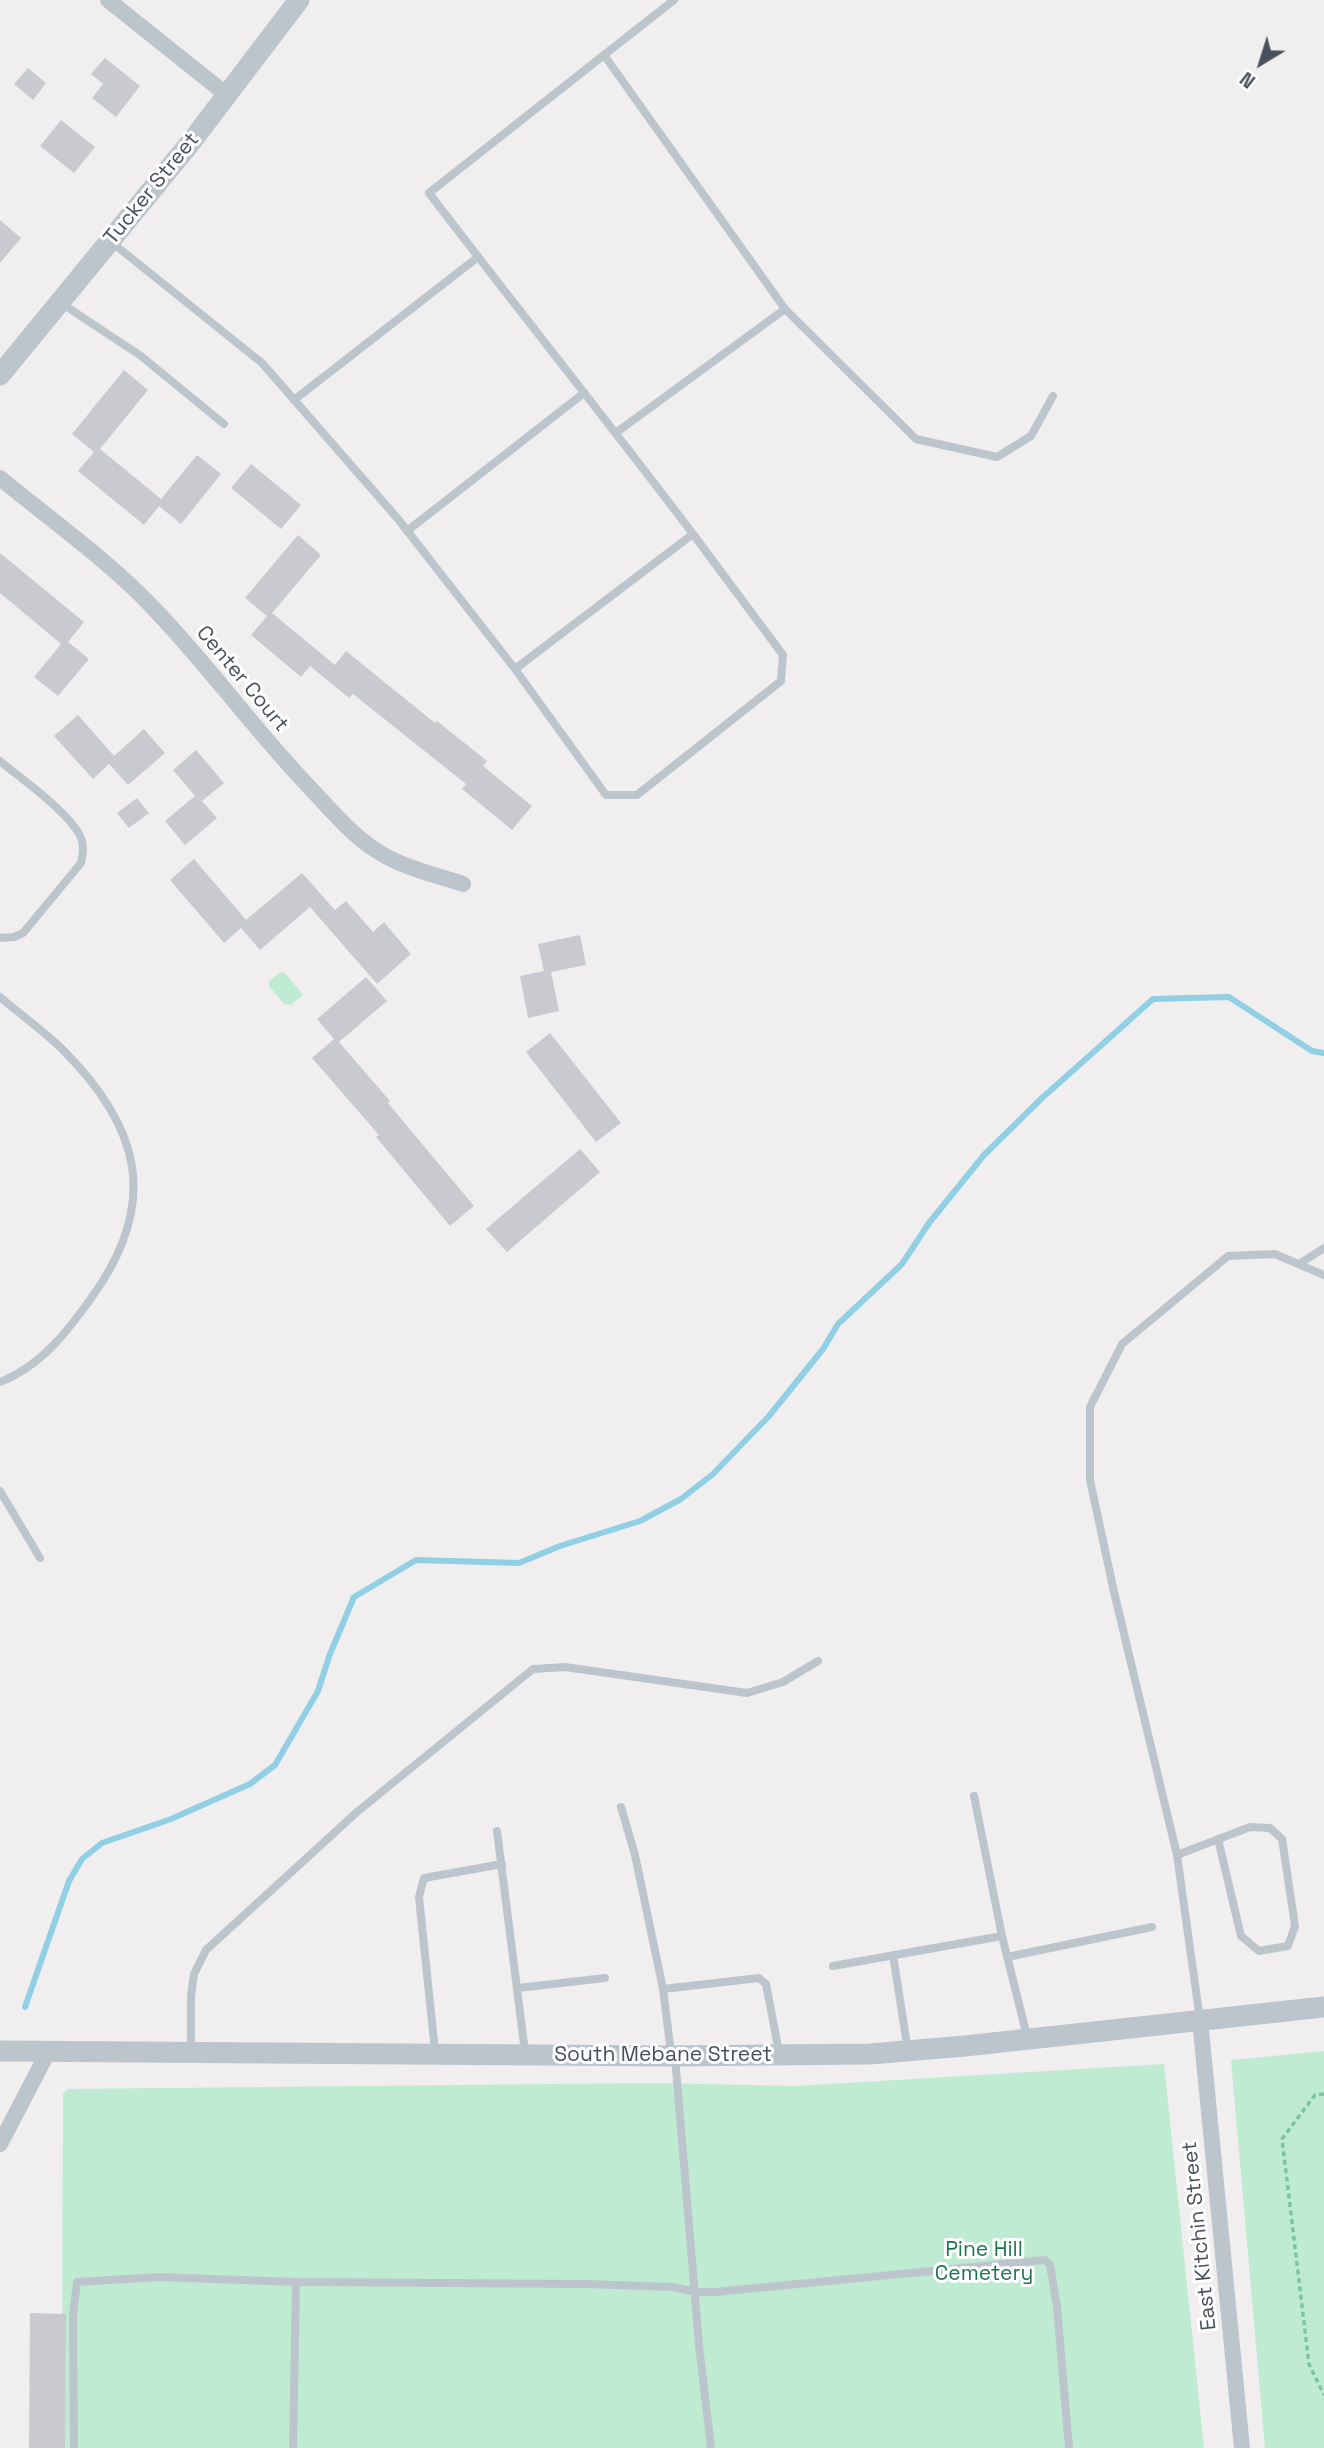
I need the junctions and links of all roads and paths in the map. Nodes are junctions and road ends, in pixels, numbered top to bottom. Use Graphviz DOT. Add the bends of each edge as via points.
graph roads {
  1 [pos="108,0"];
  2 [pos="299,0"];
  3 [pos="674,0"];
  4 [pos="604,55"];
  5 [pos="227,95"];
  6 [pos="110,241"];
  7 [pos="478,257"];
  8 [pos="60,302"];
  9 [pos="785,309"];
  10 [pos="0,375"];
  11 [pos="584,393"];
  12 [pos="1054,396"];
  13 [pos="294,400"];
  14 [pos="224,424"];
  15 [pos="617,432"];
  16 [pos="0,478"];
  17 [pos="407,531"];
  18 [pos="693,534"];
  19 [pos="515,669"];
  20 [pos="0,761"];
  21 [pos="463,884"];
  22 [pos="0,938"];
  23 [pos="0,997"];
  24 [pos="1324,1248"];
  25 [pos="1299,1264"];
  26 [pos="1324,1275"];
  27 [pos="0,1382"];
  28 [pos="0,1491"];
  29 [pos="40,1558"];
  30 [pos="818,1661"];
  31 [pos="974,1796"];
  32 [pos="621,1807"];
  33 [pos="498,1831"];
  34 [pos="1218,1839"];
  35 [pos="1177,1855"];
  36 [pos="502,1864"];
  37 [pos="1152,1927"];
  38 [pos="1002,1936"];
  39 [pos="894,1955"];
  40 [pos="1007,1957"];
  41 [pos="833,1966"];
  42 [pos="605,1979"];
  43 [pos="518,1988"];
  44 [pos="663,1989"];
  45 [pos="1324,2007"];
  46 [pos="1200,2020"];
  47 [pos="1028,2039"];
  48 [pos="0,2051"];
  49 [pos="908,2051"];
  50 [pos="48,2052"];
  51 [pos="191,2052"];
  52 [pos="435,2054"];
  53 [pos="525,2055"];
  54 [pos="779,2055"];
  55 [pos="673,2056"];
  56 [pos="1324,2094"];
  57 [pos="0,2144"];
  58 [pos="296,2282"];
  59 [pos="696,2292"];
  60 [pos="1324,2395"];
  61 [pos="74,2448"];
  62 [pos="293,2448"];
  63 [pos="711,2448"];
  64 [pos="1069,2448"];
  65 [pos="1242,2448"];
  1 -- 5 [label="street"];
  2 -- 5 [label="street, Tucker Street"];
  3 -- 4 [label="lane"];
  4 -- 7 [label="lane" via="429,193"];
  4 -- 9 [label="lane"];
  5 -- 6 [label="street, Tucker Street"];
  6 -- 8 [label="street, Tucker Street"];
  6 -- 13 [label="lane" via="262,363"];
  7 -- 11 [label="lane"];
  7 -- 13 [label="lane"];
  8 -- 10 [label="street, Tucker Street"];
  8 -- 14 [label="lane" via="141,356"];
  9 -- 12 [label="lane" via="916,439 997,457 1031,436"];
  9 -- 15 [label="lane"];
  11 -- 15 [label="lane"];
  11 -- 17 [label="lane"];
  13 -- 17 [label="lane"];
  15 -- 18 [label="lane"];
  16 -- 21 [label="street, Center Court" via="94,552 157,611 266,742 373,849"];
  17 -- 19 [label="lane"];
  18 -- 19 [label="lane"];
  18 -- 19 [label="lane" via="783,655 781,681 637,795 606,795"];
  20 -- 22 [label="lane" via="68,819 83,842 83,853 81,863 23,933"];
  23 -- 27 [label="lane" via="67,1055 117,1119 132,1157 135,1199 125,1238 78,1317 49,1352"];
  24 -- 25 [label="lane"];
  25 -- 26 [label="lane"];
  25 -- 35 [label="lane" via="1275,1255 1228,1256 1122,1344 1090,1407 1090,1480"];
  28 -- 29 [label="lane"];
  30 -- 51 [label="lane" via="783,1682 747,1693 565,1667 533,1669 356,1812 206,1950 194,1974"];
  31 -- 38 [label="lane"];
  32 -- 44 [label="lane"];
  33 -- 36 [label="lane"];
  34 -- 34 [label="lane" via="1250,1827 1270,1828 1282,1839 1295,1926 1288,1946 1259,1951 1241,1936"];
  34 -- 35 [label="lane"];
  35 -- 46 [label="lane"];
  36 -- 43 [label="lane"];
  36 -- 52 [label="lane" via="424,1878 419,1897"];
  37 -- 40 [label="lane"];
  38 -- 39 [label="lane"];
  38 -- 40 [label="lane"];
  39 -- 41 [label="lane"];
  39 -- 49 [label="lane"];
  40 -- 47 [label="lane"];
  42 -- 43 [label="lane"];
  43 -- 53 [label="lane"];
  44 -- 54 [label="lane" via="759,1979 766,1984"];
  44 -- 55 [label="lane"];
  45 -- 46 [label="street, South Mebane Street"];
  46 -- 47 [label="street, South Mebane Street"];
  46 -- 65 [label="street, East Kitchin Street"];
  47 -- 49 [label="street, South Mebane Street"];
  48 -- 50 [label="street, South Mebane Street"];
  49 -- 54 [label="street, South Mebane Street"];
  50 -- 51 [label="street, South Mebane Street"];
  50 -- 57 [label="street"];
  51 -- 52 [label="street, South Mebane Street"];
  52 -- 53 [label="street, South Mebane Street"];
  53 -- 55 [label="street, South Mebane Street"];
  54 -- 55 [label="street, South Mebane Street"];
  55 -- 59 [label="lane"];
  56 -- 60 [label="path" via="1315,2095 1282,2139 1309,2364"];
  58 -- 59 [label="lane" via="587,2284"];
  58 -- 61 [label="lane" via="159,2277 77,2282"];
  58 -- 62 [label="lane"];
  59 -- 63 [label="lane"];
  59 -- 64 [label="lane" via="1045,2260 1050,2265 1057,2307"];
}
